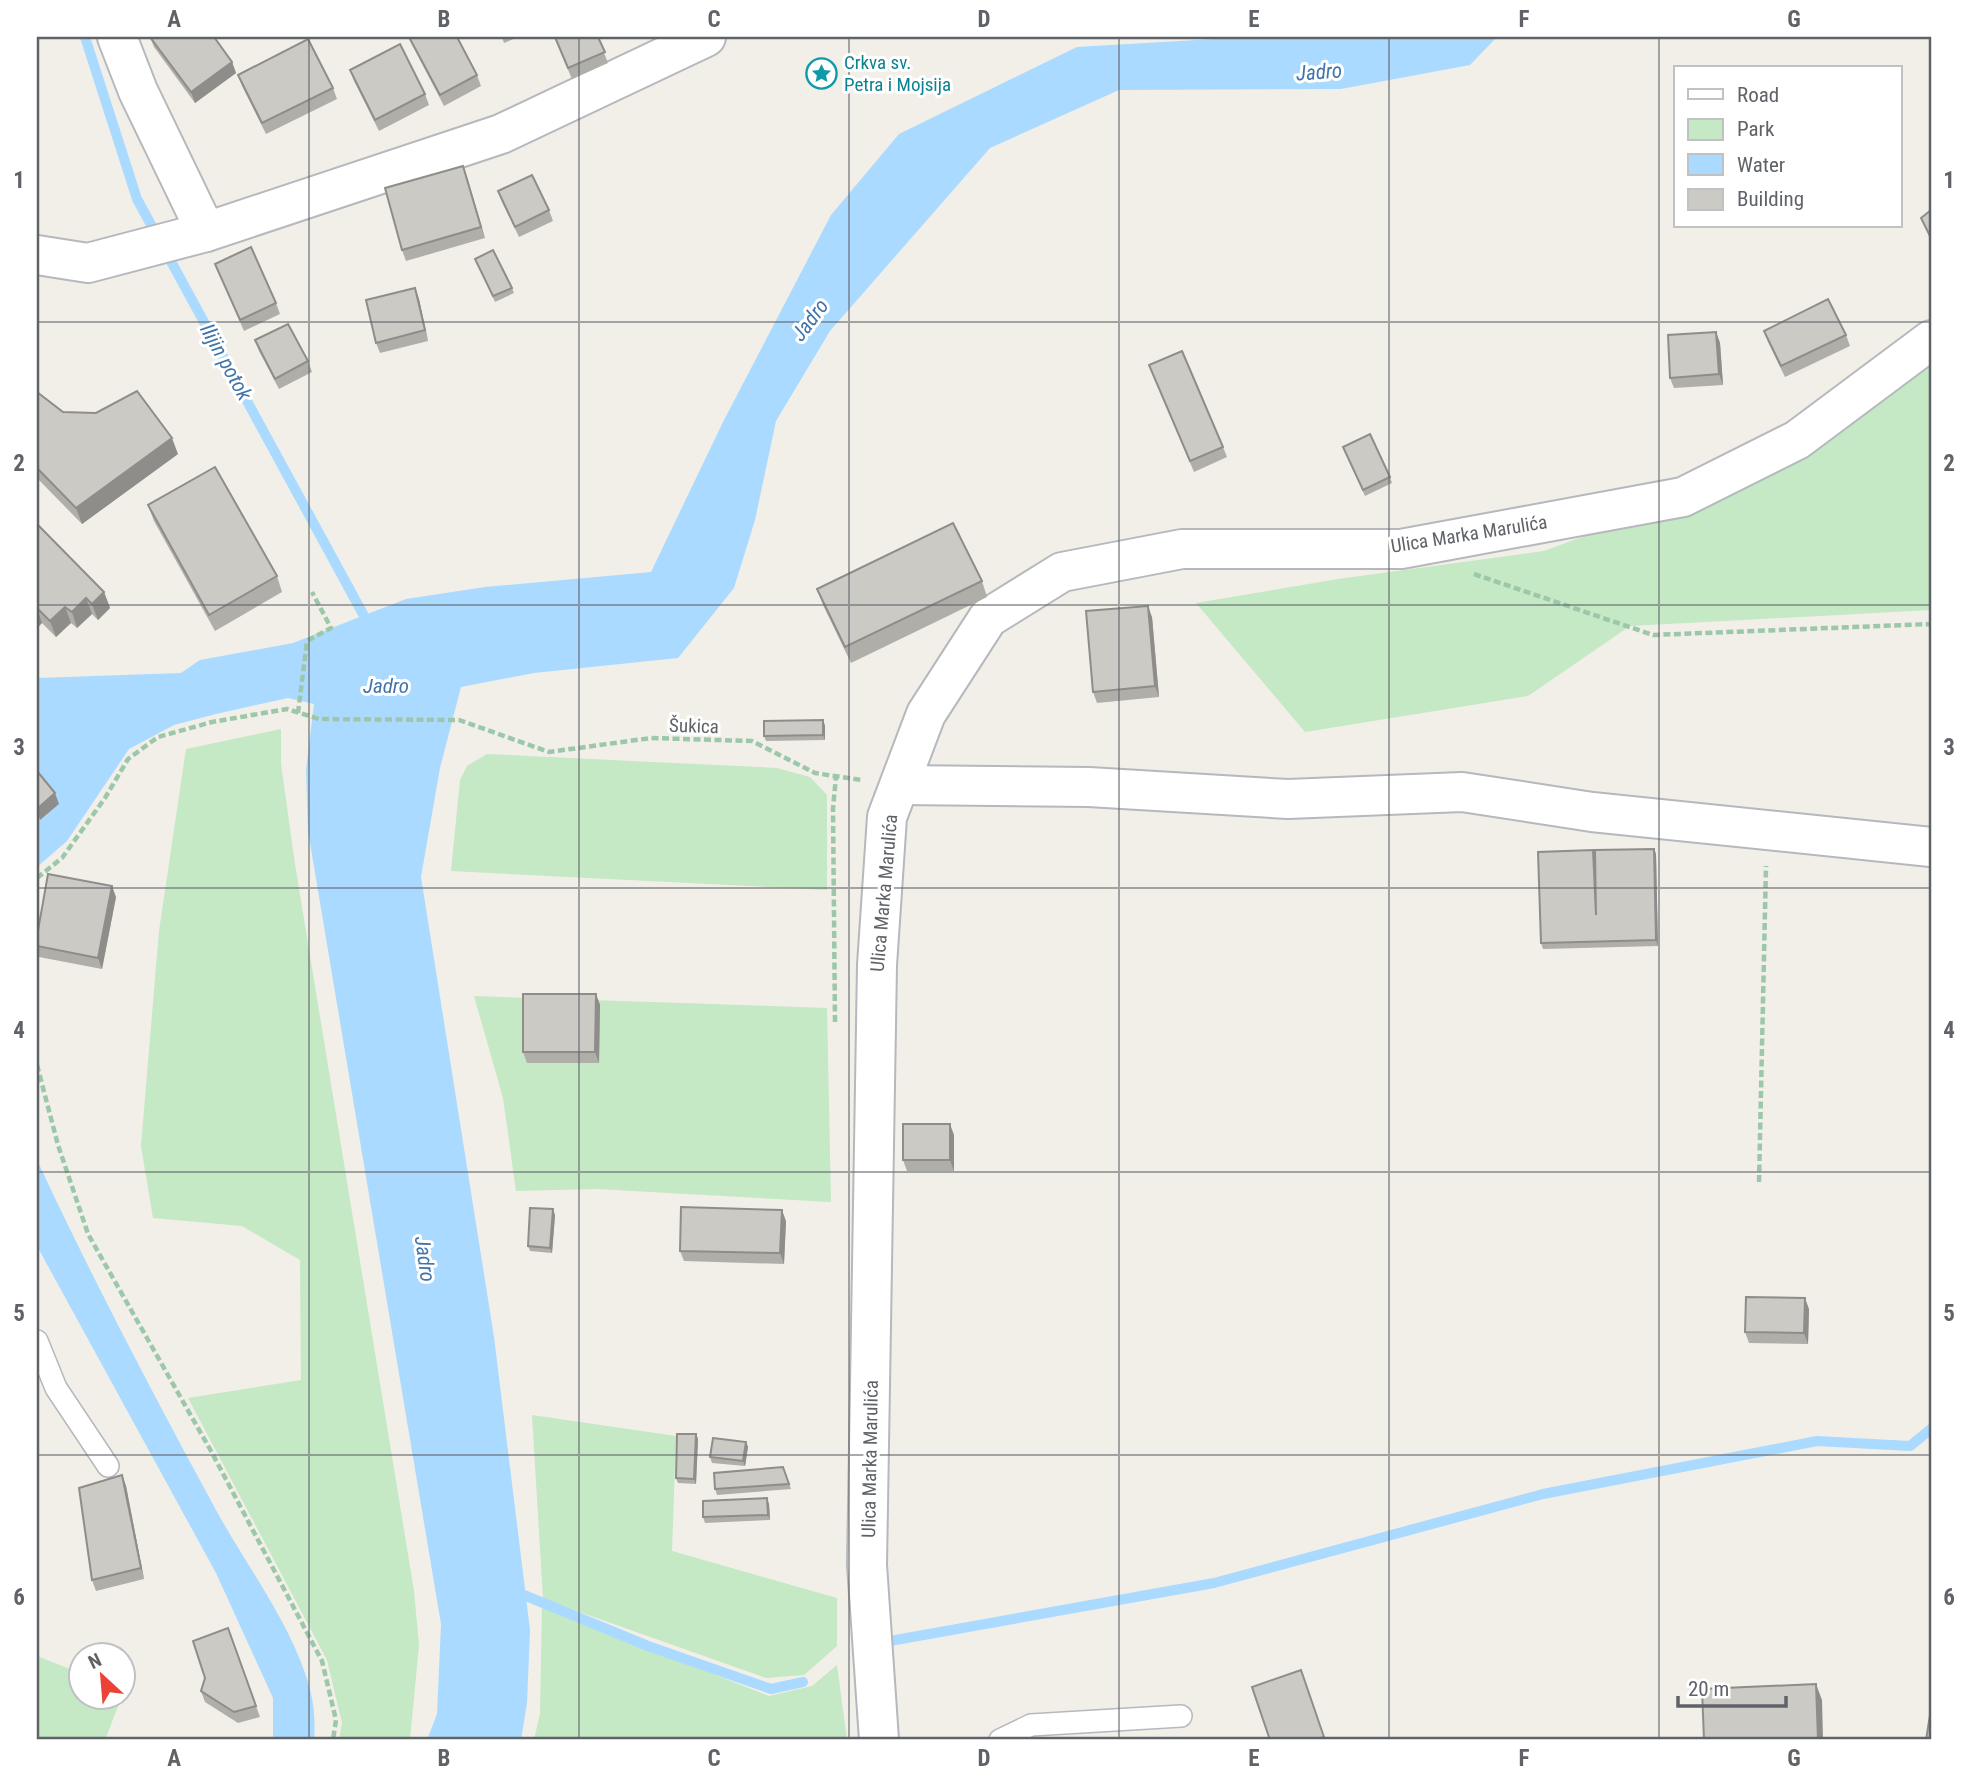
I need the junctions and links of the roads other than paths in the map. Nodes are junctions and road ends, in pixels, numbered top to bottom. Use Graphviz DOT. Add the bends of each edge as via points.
graph roads {
  1 [pos="117,37"];
  2 [pos="706,37"];
  3 [pos="196,235"];
  4 [pos="37,255"];
  5 [pos="1931,340"];
  6 [pos="900,785"];
  7 [pos="1931,847"];
  8 [pos="37,1341"];
  9 [pos="108,1466"];
  10 [pos="1181,1716"];
  11 [pos="879,1740"];
  12 [pos="1000,1740"];
  1 -- 3 [label="street"];
  2 -- 3 [label="street" via="502,134"];
  3 -- 4 [label="street" via="88,262"];
  5 -- 6 [label="street, Ulica Marka Marulića" via="1797,440 1683,497 1401,549 1182,549 1062,572 988,618 926,714"];
  6 -- 7 [label="street" via="1088,787 1288,799 1462,792 1592,812"];
  6 -- 11 [label="street, Ulica Marka Marulića" via="887,817 877,965 867,1565"];
  8 -- 9 [label="lane" via="56,1388"];
  10 -- 12 [label="lane" via="1031,1725"];
}
